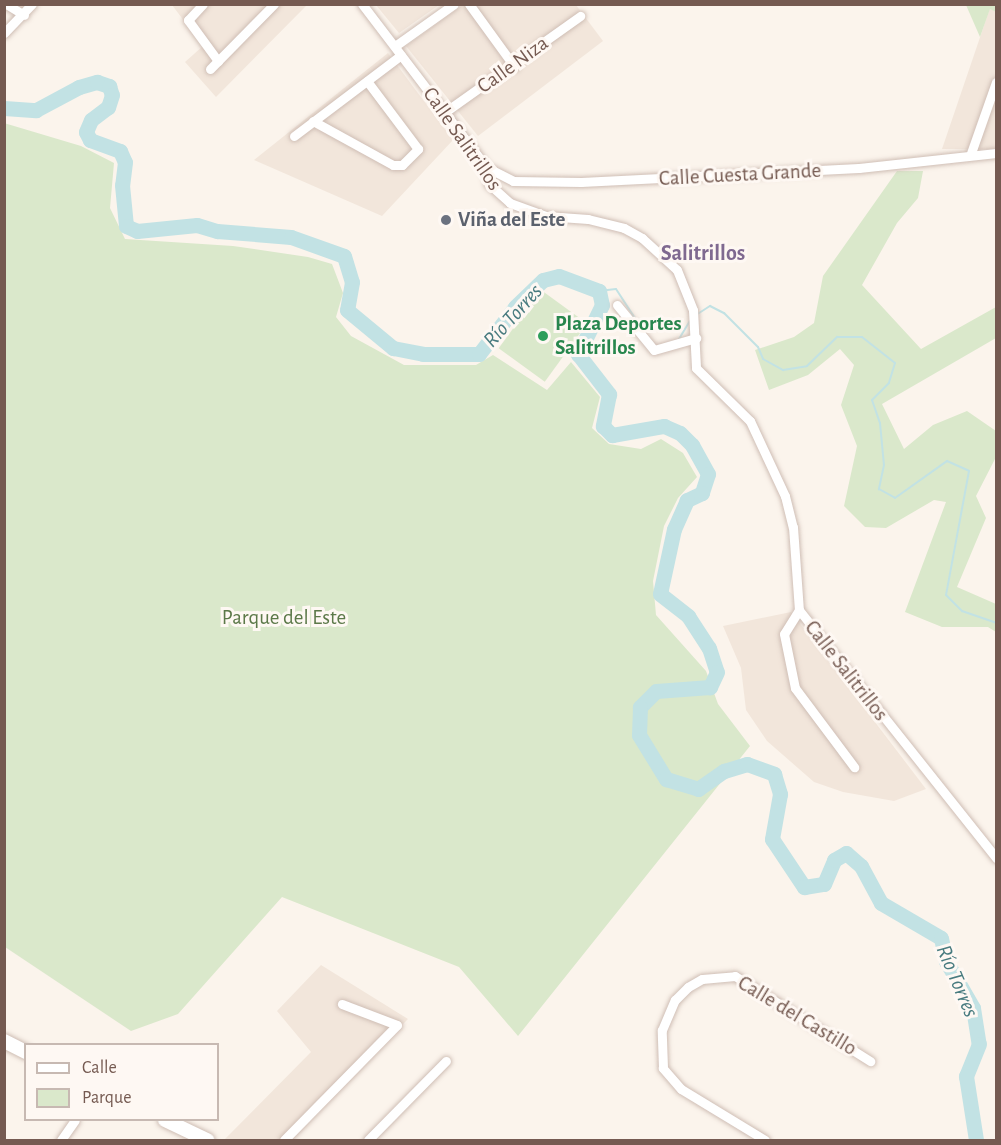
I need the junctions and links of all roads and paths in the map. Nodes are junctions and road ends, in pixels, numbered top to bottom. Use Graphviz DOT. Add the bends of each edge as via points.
graph roads {
  1 [pos="6,4"];
  2 [pos="32,4"];
  3 [pos="203,4"];
  4 [pos="274,4"];
  5 [pos="362,4"];
  6 [pos="454,4"];
  7 [pos="469,4"];
  8 [pos="24,15"];
  9 [pos="580,15"];
  10 [pos="4,33"];
  11 [pos="395,46"];
  12 [pos="401,55"];
  13 [pos="218,61"];
  14 [pos="514,66"];
  15 [pos="210,69"];
  16 [pos="367,81"];
  17 [pos="996,82"];
  18 [pos="445,112"];
  19 [pos="313,121"];
  20 [pos="294,135"];
  21 [pos="971,153"];
  22 [pos="996,153"];
  23 [pos="486,167"];
  24 [pos="617,305"];
  25 [pos="696,339"];
  26 [pos="799,610"];
  27 [pos="854,767"];
  28 [pos="996,858"];
  29 [pos="342,1004"];
  30 [pos="4,1041"];
  31 [pos="24,1051"];
  32 [pos="446,1061"];
  33 [pos="870,1061"];
  34 [pos="74,1121"];
  35 [pos="169,1121"];
  36 [pos="61,1140"];
  37 [pos="207,1140"];
  38 [pos="285,1140"];
  39 [pos="368,1140"];
  40 [pos="765,1140"];
  1 -- 8 [label="street"];
  2 -- 8 [label="street"];
  3 -- 13 [label="street" via="188,20"];
  4 -- 13 [label="street"];
  5 -- 11 [label="street, Calle Salitrillos"];
  6 -- 11 [label="street"];
  7 -- 14 [label="street"];
  8 -- 10 [label="street"];
  9 -- 14 [label="street, Calle Niza"];
  11 -- 12 [label="street, Calle Salitrillos"];
  12 -- 16 [label="street"];
  12 -- 18 [label="street, Calle Salitrillos"];
  13 -- 15 [label="street"];
  14 -- 18 [label="street, Calle Niza"];
  16 -- 19 [label="street"];
  16 -- 19 [label="street" via="418,149 402,165 393,165"];
  17 -- 21 [label="street"];
  18 -- 23 [label="street, Calle Salitrillos"];
  19 -- 20 [label="street"];
  21 -- 22 [label="street, Calle Cuesta Grande"];
  21 -- 23 [label="street, Calle Cuesta Grande" via="859,168 592,182 513,181"];
  23 -- 25 [label="street, Calle Salitrillos" via="489,184 526,211 588,219 624,228 642,238 677,270 693,310"];
  24 -- 25 [label="street" via="654,350"];
  25 -- 26 [label="street, Calle Salitrillos" via="696,368 750,421 785,496 793,527"];
  26 -- 27 [label="street" via="784,634 795,688"];
  26 -- 28 [label="street, Calle Salitrillos"];
  29 -- 38 [label="street" via="397,1025"];
  30 -- 31 [label="main road"];
  32 -- 39 [label="street"];
  33 -- 40 [label="street, Calle del Castillo" via="735,976 720,975 688,987 675,1000 662,1030 663,1068 681,1089"];
  34 -- 36 [label="street"];
  35 -- 37 [label="main road"];
}
